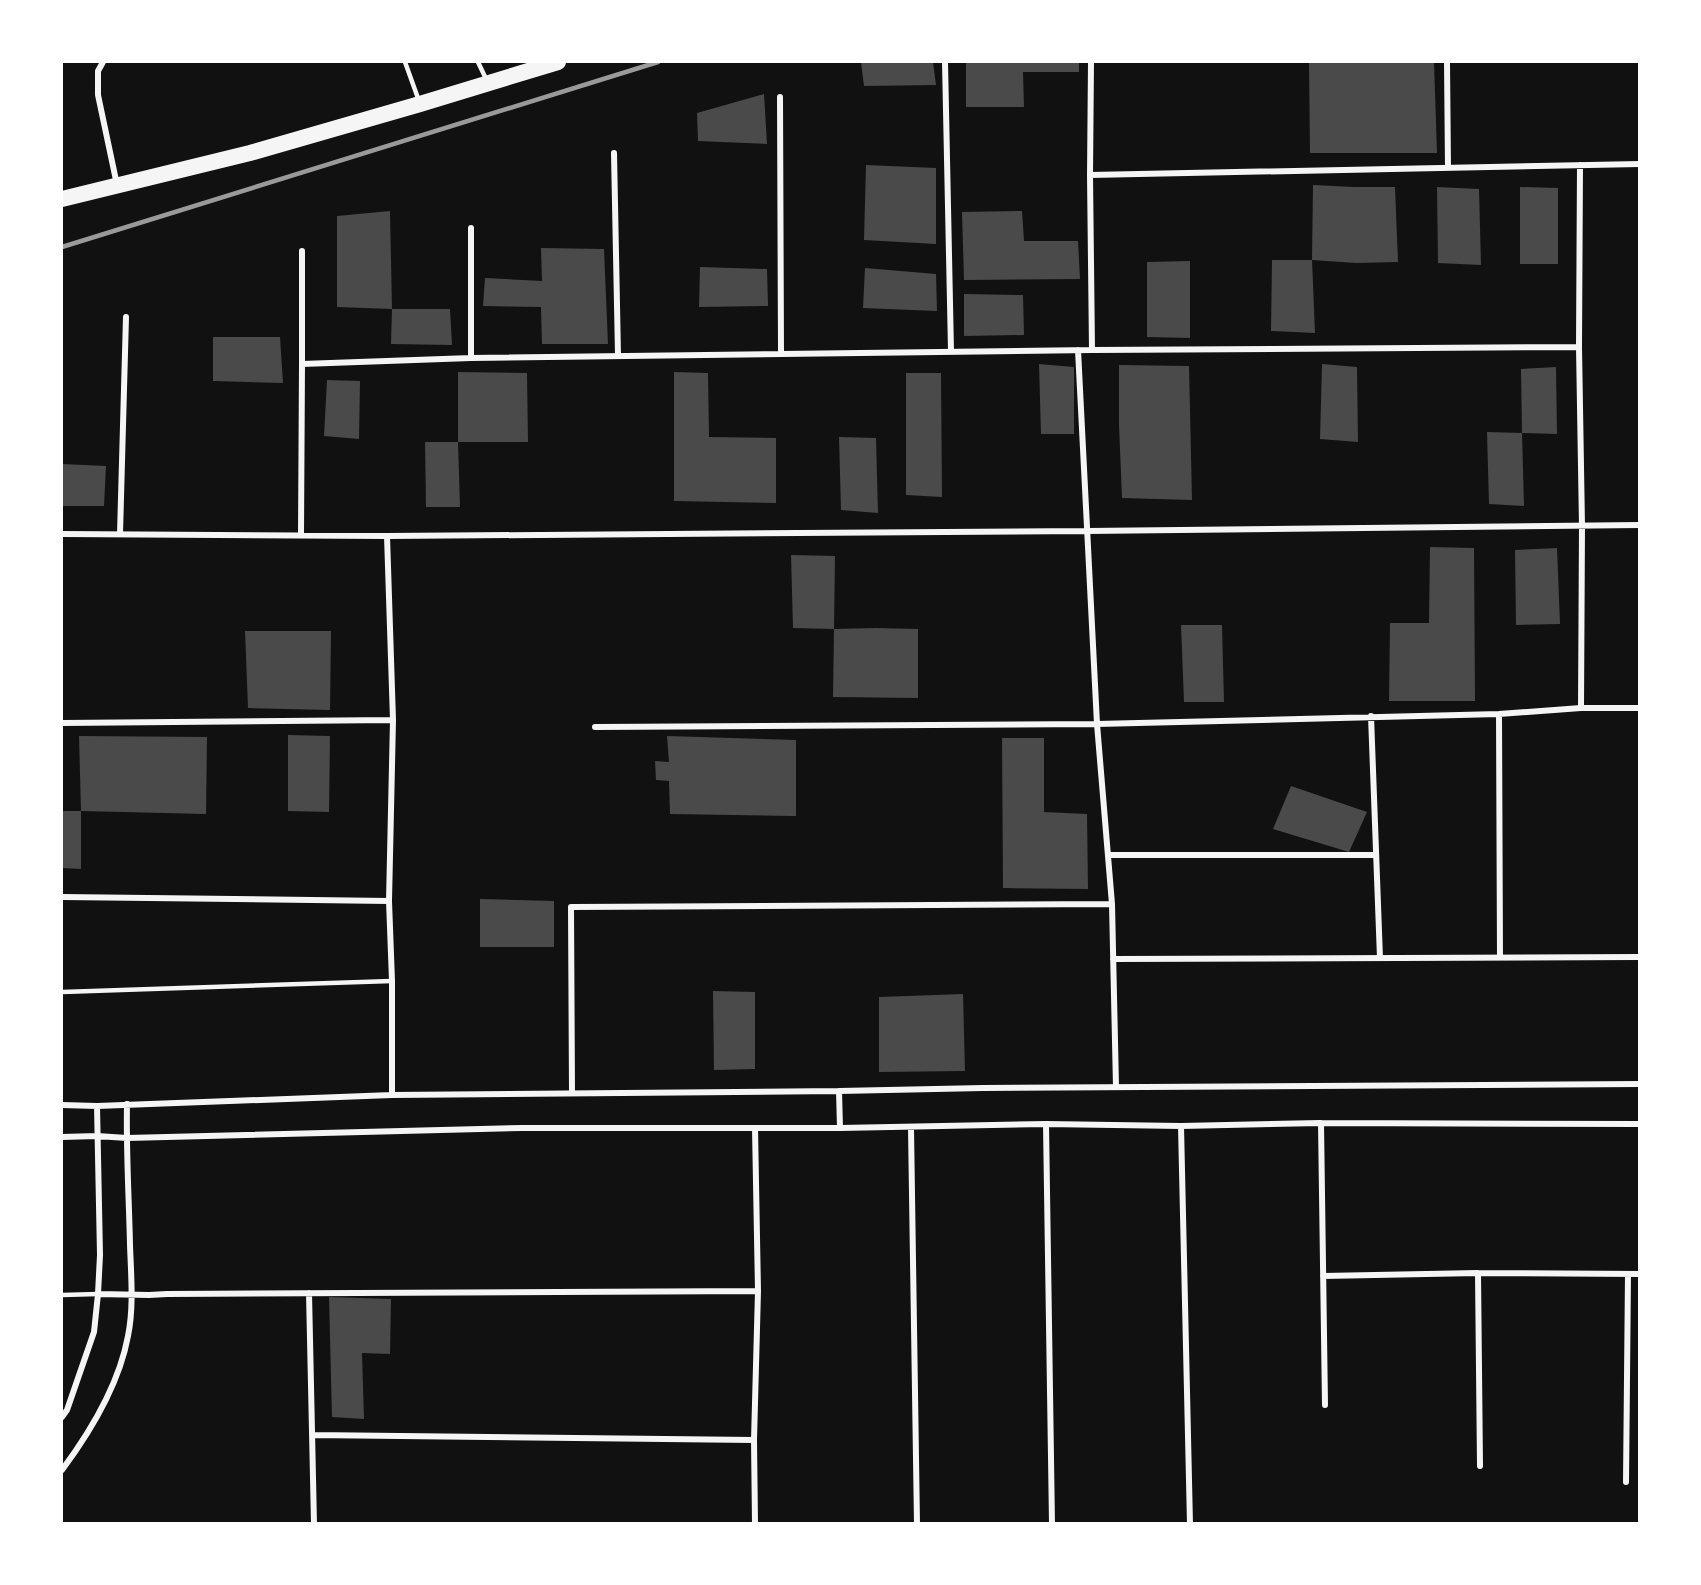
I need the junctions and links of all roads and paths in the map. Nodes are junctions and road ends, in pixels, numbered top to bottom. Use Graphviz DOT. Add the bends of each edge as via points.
graph roads {
  1 [pos="103,62"];
  2 [pos="405,62"];
  3 [pos="478,62"];
  4 [pos="558,62"];
  5 [pos="945,62"];
  6 [pos="1091,62"];
  7 [pos="1447,62"];
  8 [pos="488,83"];
  9 [pos="780,97"];
  10 [pos="420,105"];
  11 [pos="614,153"];
  12 [pos="1640,164"];
  13 [pos="1580,165"];
  14 [pos="1448,168"];
  15 [pos="1090,175"];
  16 [pos="117,186"];
  17 [pos="62,199"];
  18 [pos="471,228"];
  19 [pos="302,251"];
  20 [pos="126,317"];
  21 [pos="1579,347"];
  22 [pos="1078,350"];
  23 [pos="1092,350"];
  24 [pos="951,351"];
  25 [pos="782,353"];
  26 [pos="618,356"];
  27 [pos="471,358"];
  28 [pos="302,364"];
  29 [pos="1640,525"];
  30 [pos="1582,526"];
  31 [pos="1087,531"];
  32 [pos="62,534"];
  33 [pos="120,534"];
  34 [pos="301,535"];
  35 [pos="387,536"];
  36 [pos="1581,708"];
  37 [pos="1640,708"];
  38 [pos="1499,714"];
  39 [pos="1371,716"];
  40 [pos="393,720"];
  41 [pos="62,723"];
  42 [pos="1097,724"];
  43 [pos="595,727"];
  44 [pos="1109,855"];
  45 [pos="1376,855"];
  46 [pos="62,897"];
  47 [pos="389,901"];
  48 [pos="1112,904"];
  49 [pos="1500,957"];
  50 [pos="1640,957"];
  51 [pos="1380,958"];
  52 [pos="1113,959"];
  53 [pos="392,981"];
  54 [pos="62,992"];
  55 [pos="1640,1084"];
  56 [pos="1116,1087"];
  57 [pos="839,1091"];
  58 [pos="572,1093"];
  59 [pos="392,1095"];
  60 [pos="127,1104"];
  61 [pos="62,1105"];
  62 [pos="97,1106"];
  63 [pos="1322,1123"];
  64 [pos="1046,1124"];
  65 [pos="1640,1124"];
  66 [pos="1180,1126"];
  67 [pos="755,1128"];
  68 [pos="840,1128"];
  69 [pos="911,1128"];
  70 [pos="97,1136"];
  71 [pos="62,1137"];
  72 [pos="127,1138"];
  73 [pos="1478,1273"];
  74 [pos="1628,1274"];
  75 [pos="1640,1274"];
  76 [pos="1323,1276"];
  77 [pos="758,1292"];
  78 [pos="309,1293"];
  79 [pos="98,1294"];
  80 [pos="62,1295"];
  81 [pos="132,1295"];
  82 [pos="1325,1405"];
  83 [pos="62,1417"];
  84 [pos="312,1435"];
  85 [pos="754,1440"];
  86 [pos="1480,1466"];
  87 [pos="62,1470"];
  88 [pos="1626,1482"];
  89 [pos="314,1524"];
  90 [pos="755,1524"];
  91 [pos="917,1524"];
  92 [pos="1052,1524"];
  93 [pos="1190,1524"];
  1 -- 16 [label="street" via="98,71 98,95"];
  2 -- 10 [label="lane"];
  3 -- 8 [label="lane"];
  4 -- 8 [label="highway"];
  5 -- 24 [label="street"];
  6 -- 15 [label="street"];
  7 -- 14 [label="street"];
  8 -- 10 [label="highway"];
  9 -- 25 [label="street"];
  10 -- 16 [label="highway"];
  11 -- 26 [label="street"];
  12 -- 13 [label="street"];
  13 -- 14 [label="street"];
  13 -- 21 [label="street"];
  14 -- 15 [label="street"];
  15 -- 23 [label="street"];
  16 -- 17 [label="highway"];
  18 -- 27 [label="street"];
  19 -- 28 [label="street"];
  20 -- 33 [label="street"];
  21 -- 23 [label="street"];
  21 -- 30 [label="street"];
  22 -- 23 [label="street"];
  22 -- 24 [label="street"];
  22 -- 31 [label="street"];
  24 -- 25 [label="street"];
  25 -- 26 [label="street"];
  26 -- 27 [label="street"];
  27 -- 28 [label="street"];
  28 -- 34 [label="street"];
  29 -- 30 [label="street"];
  30 -- 31 [label="street"];
  30 -- 36 [label="street"];
  31 -- 35 [label="street"];
  31 -- 42 [label="street"];
  32 -- 33 [label="street"];
  33 -- 34 [label="street"];
  34 -- 35 [label="street"];
  35 -- 40 [label="street"];
  36 -- 37 [label="street"];
  36 -- 38 [label="street"];
  38 -- 39 [label="street"];
  38 -- 49 [label="street"];
  39 -- 42 [label="street"];
  39 -- 45 [label="street"];
  40 -- 41 [label="street"];
  40 -- 47 [label="street"];
  42 -- 43 [label="street"];
  42 -- 44 [label="street"];
  44 -- 45 [label="street"];
  44 -- 48 [label="street"];
  45 -- 51 [label="street"];
  46 -- 47 [label="street"];
  47 -- 53 [label="street"];
  48 -- 52 [label="street"];
  48 -- 58 [label="street" via="571,907"];
  49 -- 50 [label="street"];
  49 -- 51 [label="street"];
  51 -- 52 [label="street"];
  52 -- 56 [label="street"];
  53 -- 54 [label="lane"];
  53 -- 59 [label="street"];
  55 -- 56 [label="street"];
  56 -- 57 [label="street"];
  57 -- 58 [label="street"];
  57 -- 68 [label="street"];
  58 -- 59 [label="street"];
  59 -- 60 [label="street"];
  60 -- 62 [label="street"];
  60 -- 72 [label="street"];
  61 -- 62 [label="street"];
  62 -- 70 [label="street"];
  63 -- 65 [label="street"];
  63 -- 66 [label="street"];
  63 -- 76 [label="street"];
  64 -- 66 [label="street"];
  64 -- 69 [label="street"];
  64 -- 92 [label="street"];
  66 -- 93 [label="street"];
  67 -- 68 [label="street"];
  67 -- 72 [label="street" via="522,1128"];
  67 -- 77 [label="street"];
  68 -- 69 [label="street"];
  69 -- 91 [label="street"];
  70 -- 71 [label="street"];
  70 -- 72 [label="street"];
  70 -- 79 [label="street"];
  72 -- 81 [label="street"];
  73 -- 74 [label="street"];
  73 -- 76 [label="street"];
  73 -- 86 [label="street"];
  74 -- 75 [label="street"];
  74 -- 88 [label="street"];
  76 -- 82 [label="street"];
  77 -- 78 [label="street"];
  77 -- 85 [label="street"];
  78 -- 81 [label="street"];
  78 -- 84 [label="street"];
  79 -- 80 [label="lane"];
  79 -- 81 [label="street"];
  79 -- 83 [label="street" via="94,1332"];
  81 -- 87 [label="street" via="128,1336 117,1377"];
  84 -- 85 [label="street"];
  84 -- 89 [label="street"];
  85 -- 90 [label="street"];
}
